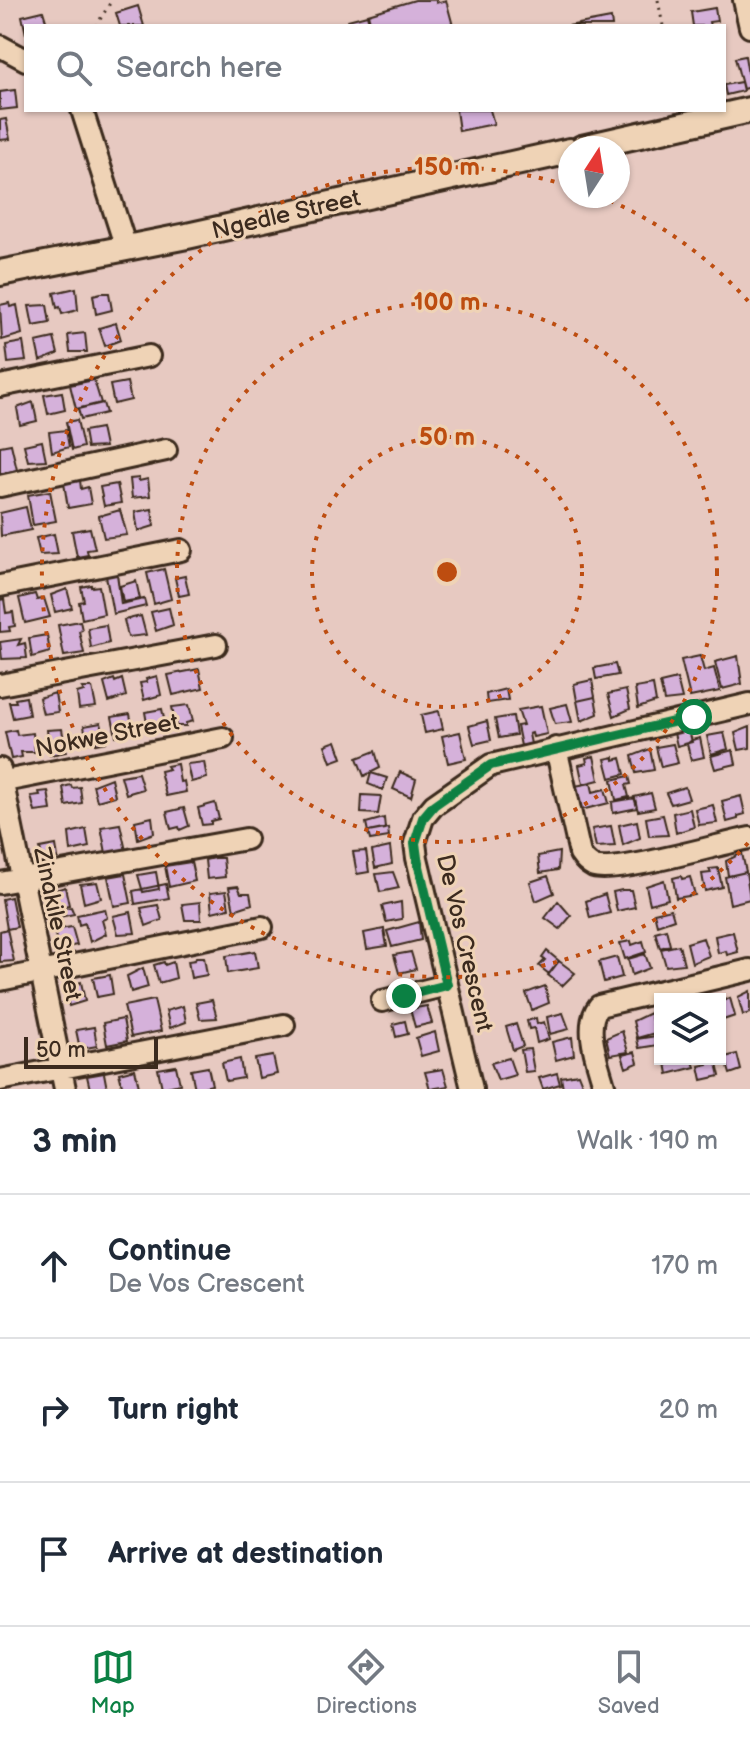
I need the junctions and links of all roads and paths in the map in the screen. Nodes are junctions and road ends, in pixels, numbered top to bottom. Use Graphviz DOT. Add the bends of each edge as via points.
graph roads {
  1 [pos="112,0"];
  2 [pos="658,0"];
  3 [pos="744,0"];
  4 [pos="97,24"];
  5 [pos="663,24"];
  6 [pos="750,27"];
  7 [pos="0,46"];
  8 [pos="24,59"];
  9 [pos="750,110"];
  10 [pos="83,112"];
  11 [pos="630,137"];
  12 [pos="558,154"];
  13 [pos="126,248"];
  14 [pos="0,273"];
  15 [pos="149,356"];
  16 [pos="0,386"];
  17 [pos="166,450"];
  18 [pos="0,486"];
  19 [pos="181,550"];
  20 [pos="0,586"];
  21 [pos="216,645"];
  22 [pos="0,685"];
  23 [pos="750,704"];
  24 [pos="223,738"];
  25 [pos="556,748"];
  26 [pos="1,777"];
  27 [pos="750,838"];
  28 [pos="246,839"];
  29 [pos="22,879"];
  30 [pos="0,883"];
  31 [pos="262,927"];
  32 [pos="750,970"];
  33 [pos="41,971"];
  34 [pos="0,980"];
  35 [pos="447,985"];
  36 [pos="382,1001"];
  37 [pos="284,1025"];
  38 [pos="61,1068"];
  39 [pos="0,1080"];
  40 [pos="65,1089"];
  41 [pos="472,1089"];
  42 [pos="605,1089"];
  1 -- 4 [label="path"];
  2 -- 5 [label="path"];
  3 -- 6 [label="street"];
  7 -- 8 [label="street"];
  9 -- 11 [label="street"];
  10 -- 13 [label="street"];
  12 -- 13 [label="street, Ngedle Street"];
  13 -- 14 [label="street, Ngedle Street"];
  15 -- 16 [label="street"];
  17 -- 18 [label="street"];
  19 -- 20 [label="street"];
  21 -- 22 [label="street"];
  23 -- 25 [label="street, De Vos Crescent"];
  24 -- 26 [label="street, Nokwe Street"];
  25 -- 27 [label="street" via="580,854 595,867 619,868"];
  25 -- 35 [label="street, De Vos Crescent" via="491,765 423,818 415,843 417,858"];
  26 -- 29 [label="street, Zinakile Street"];
  28 -- 29 [label="street"];
  29 -- 30 [label="street"];
  29 -- 33 [label="street, Zinakile Street"];
  31 -- 33 [label="street"];
  32 -- 42 [label="street" via="599,1006 591,1020"];
  33 -- 34 [label="street"];
  33 -- 38 [label="street, Zinakile Street"];
  35 -- 36 [label="street"];
  35 -- 41 [label="street, De Vos Crescent"];
  37 -- 38 [label="street"];
  38 -- 39 [label="street"];
  38 -- 40 [label="street, Zinakile Street"];
}
